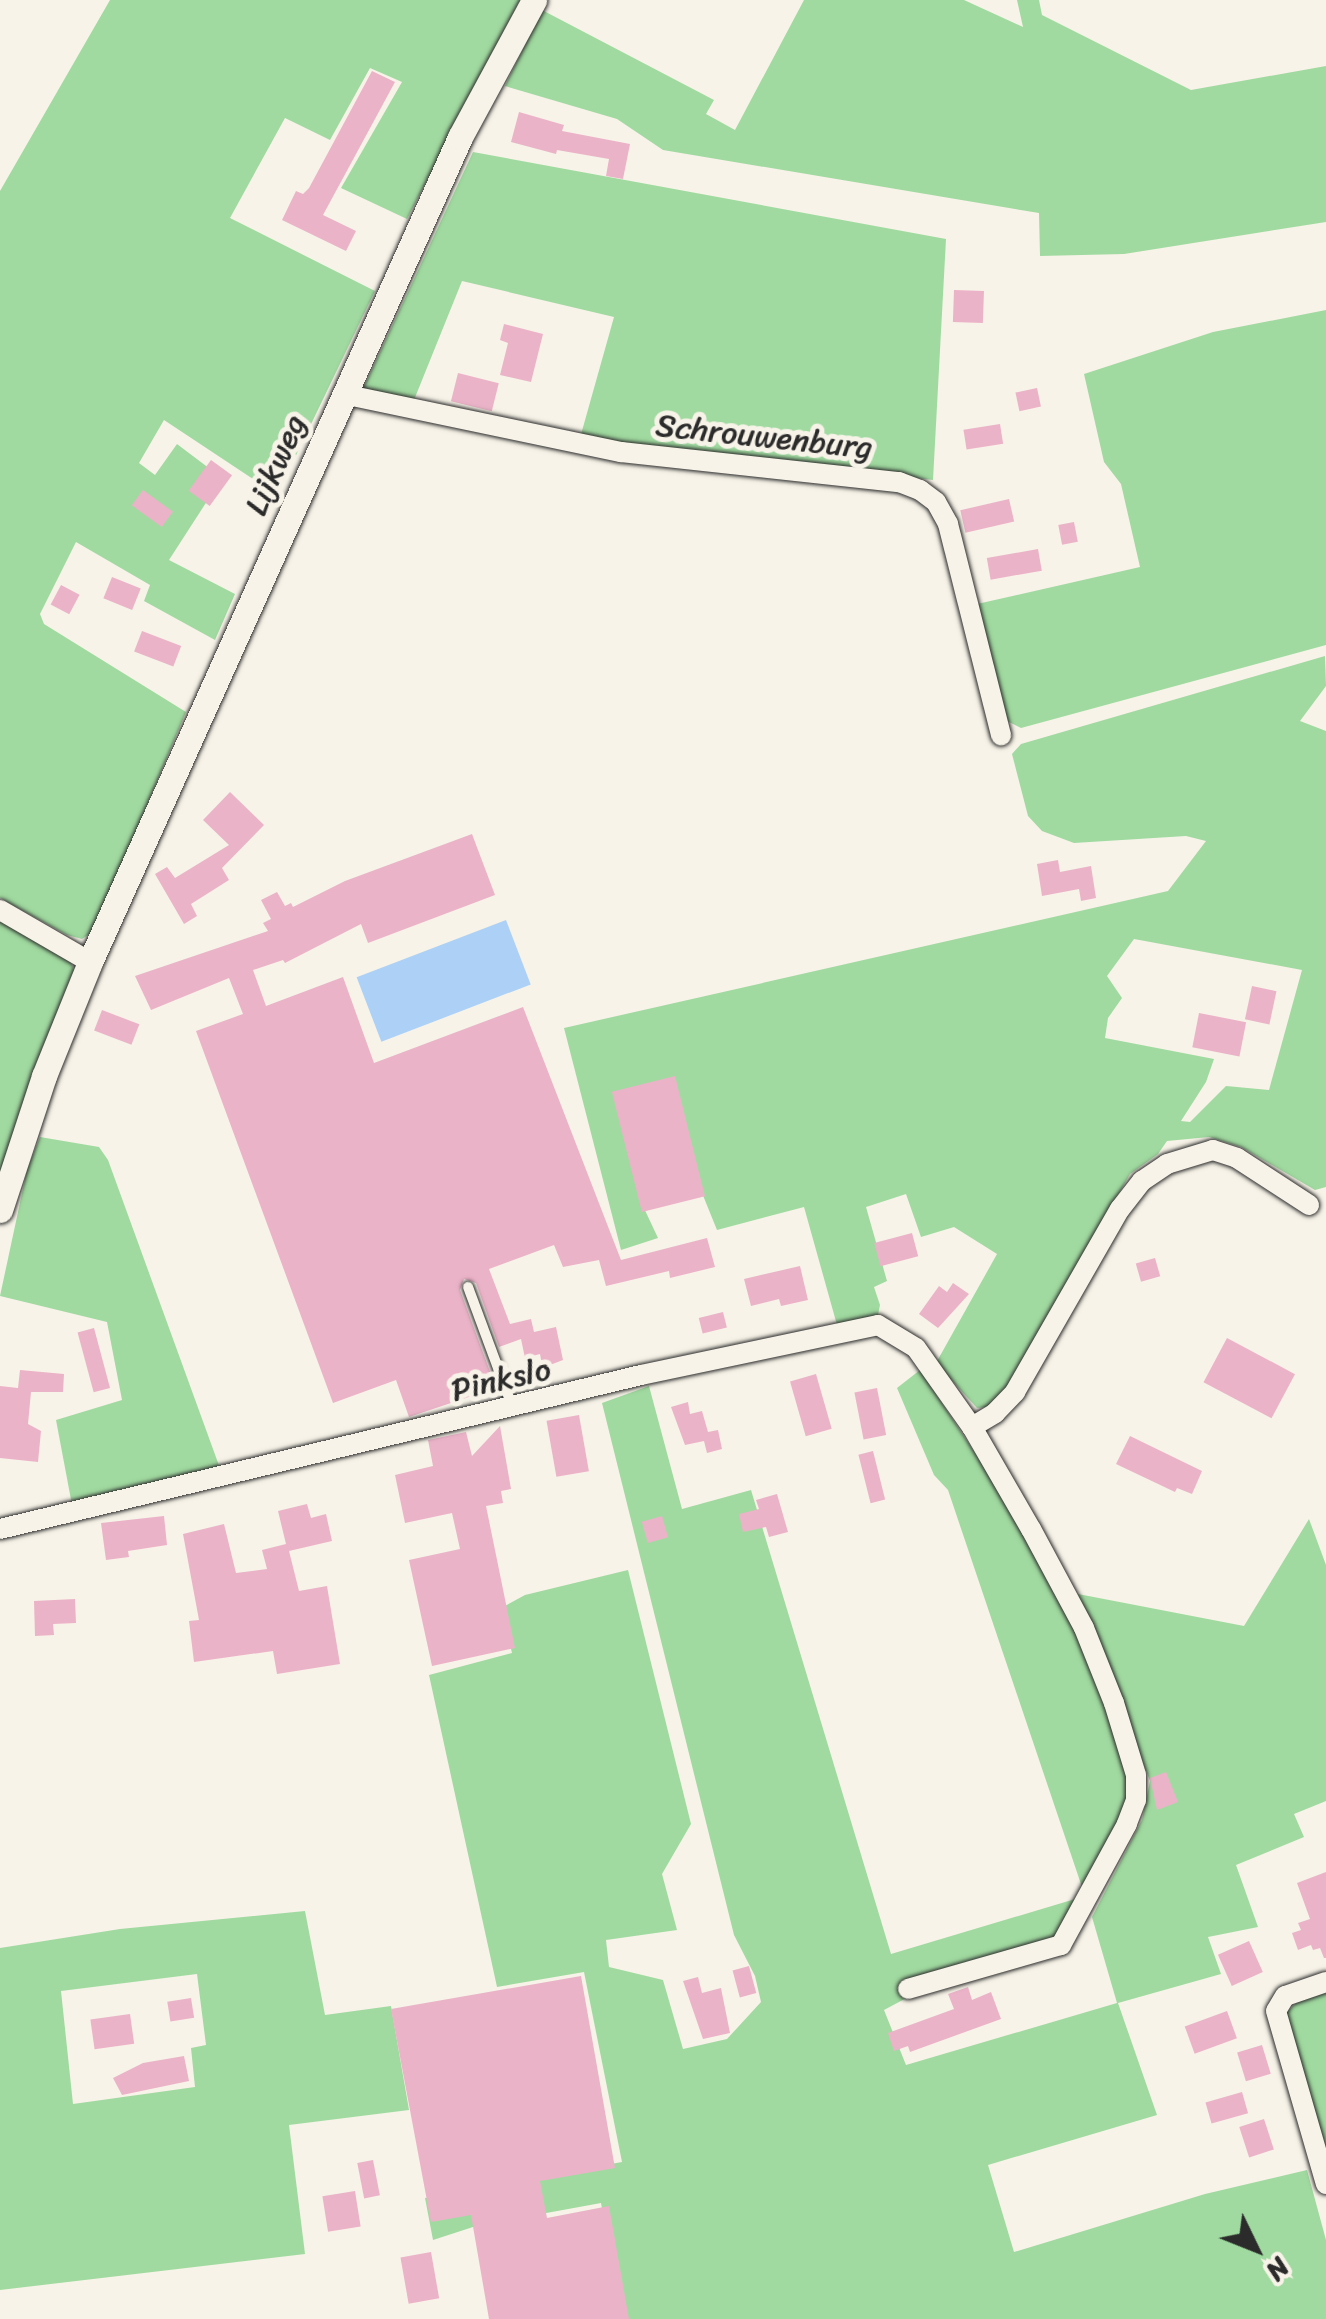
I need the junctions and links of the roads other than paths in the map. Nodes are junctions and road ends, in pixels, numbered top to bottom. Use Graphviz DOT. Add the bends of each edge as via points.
graph roads {
  1 [pos="534,0"];
  2 [pos="343,394"];
  3 [pos="1002,735"];
  4 [pos="0,910"];
  5 [pos="90,962"];
  6 [pos="1309,1205"];
  7 [pos="0,1210"];
  8 [pos="468,1288"];
  9 [pos="512,1406"];
  10 [pos="972,1427"];
  11 [pos="0,1529"];
  12 [pos="1326,1982"];
  13 [pos="908,1990"];
  14 [pos="1326,2184"];
  1 -- 2 [label="street, Lijkweg" via="460,138"];
  2 -- 3 [label="street, Schrouwenburg" via="621,452 899,482 920,490 948,524"];
  2 -- 5 [label="street, Lijkweg"];
  4 -- 5 [label="street"];
  5 -- 7 [label="street, Lijkweg"];
  6 -- 10 [label="street" via="1237,1158 1212,1150 1166,1164 1120,1209 1014,1392"];
  8 -- 9 [label="lane"];
  9 -- 10 [label="street, Pinkslo" via="878,1324 916,1348"];
  9 -- 11 [label="street, Pinkslo"];
  10 -- 13 [label="street, Pinkslo" via="1084,1628 1136,1775 1136,1800 1061,1945"];
  12 -- 14 [label="street" via="1285,1996 1276,2011"];
}
